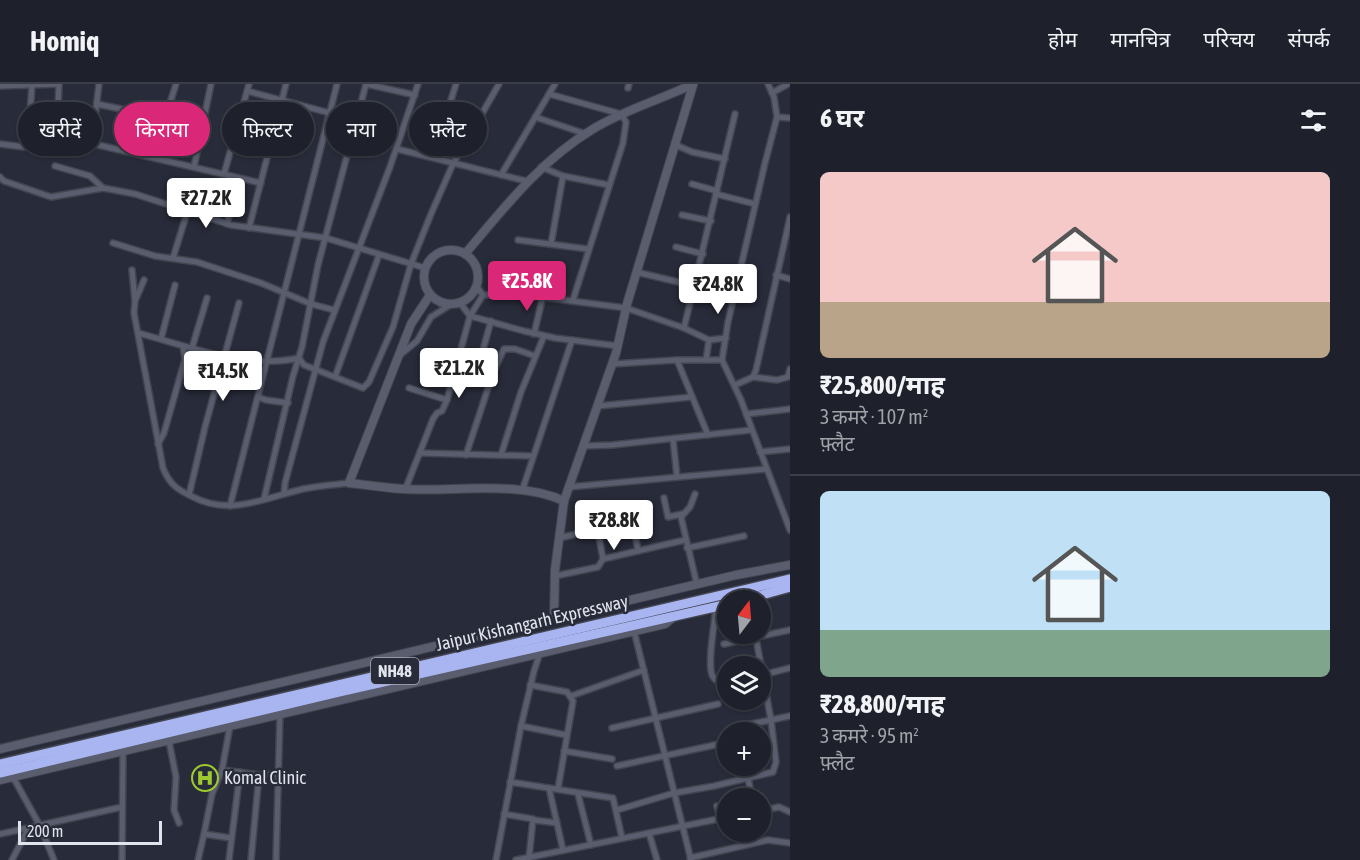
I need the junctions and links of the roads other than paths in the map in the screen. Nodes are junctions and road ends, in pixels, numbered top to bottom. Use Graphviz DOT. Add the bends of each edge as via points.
graph roads {
  1 [pos="59,84"];
  2 [pos="99,84"];
  3 [pos="176,84"];
  4 [pos="211,84"];
  5 [pos="249,84"];
  6 [pos="286,84"];
  7 [pos="337,84"];
  8 [pos="366,84"];
  9 [pos="418,84"];
  10 [pos="456,84"];
  11 [pos="499,84"];
  12 [pos="555,84"];
  13 [pos="692,84"];
  14 [pos="768,84"];
  15 [pos="788,84"];
  16 [pos="28,85"];
  17 [pos="0,86"];
  18 [pos="247,91"];
  19 [pos="772,93"];
  20 [pos="549,94"];
  21 [pos="415,95"];
  22 [pos="282,100"];
  23 [pos="29,102"];
  24 [pos="58,102"];
  25 [pos="97,102"];
  26 [pos="170,102"];
  27 [pos="333,102"];
  28 [pos="361,102"];
  29 [pos="451,102"];
  30 [pos="487,104"];
  31 [pos="326,112"];
  32 [pos="621,114"];
  33 [pos="735,114"];
  34 [pos="535,117"];
  35 [pos="777,117"];
  36 [pos="790,118"];
  37 [pos="326,132"];
  38 [pos="586,134"];
  39 [pos="0,144"];
  40 [pos="102,144"];
  41 [pos="676,145"];
  42 [pos="18,146"];
  43 [pos="397,149"];
  44 [pos="346,156"];
  45 [pos="394,156"];
  46 [pos="457,156"];
  47 [pos="153,157"];
  48 [pos="725,159"];
  49 [pos="453,164"];
  50 [pos="55,166"];
  51 [pos="194,167"];
  52 [pos="541,167"];
  53 [pos="224,174"];
  54 [pos="501,175"];
  55 [pos="563,176"];
  56 [pos="0,177"];
  57 [pos="526,181"];
  58 [pos="261,183"];
  59 [pos="693,184"];
  60 [pos="609,185"];
  61 [pos="195,187"];
  62 [pos="103,188"];
  63 [pos="717,193"];
  64 [pos="234,197"];
  65 [pos="755,204"];
  66 [pos="188,212"];
  67 [pos="682,215"];
  68 [pos="790,217"];
  69 [pos="711,221"];
  70 [pos="227,224"];
  71 [pos="789,227"];
  72 [pos="249,228"];
  73 [pos="299,234"];
  74 [pos="326,238"];
  75 [pos="518,240"];
  76 [pos="113,243"];
  77 [pos="551,244"];
  78 [pos="676,247"];
  79 [pos="359,248"];
  80 [pos="588,249"];
  81 [pos="465,254"];
  82 [pos="703,254"];
  83 [pos="379,255"];
  84 [pos="173,258"];
  85 [pos="411,264"];
  86 [pos="425,268"];
  87 [pos="132,270"];
  88 [pos="636,272"];
  89 [pos="776,275"];
  90 [pos="790,279"];
  91 [pos="144,280"];
  92 [pos="175,285"];
  93 [pos="695,286"];
  94 [pos="477,287"];
  95 [pos="284,292"];
  96 [pos="483,295"];
  97 [pos="430,296"];
  98 [pos="543,296"];
  99 [pos="207,298"];
  100 [pos="573,300"];
  101 [pos="135,301"];
  102 [pos="239,303"];
  103 [pos="460,303"];
  104 [pos="310,304"];
  105 [pos="450,305"];
  106 [pos="626,308"];
  107 [pos="334,310"];
  108 [pos="470,316"];
  109 [pos="491,321"];
  110 [pos="684,328"];
  111 [pos="138,333"];
  112 [pos="534,334"];
  113 [pos="544,336"];
  114 [pos="726,338"];
  115 [pos="161,339"];
  116 [pos="572,340"];
  117 [pos="709,340"];
  118 [pos="183,346"];
  119 [pos="618,346"];
  120 [pos="192,348"];
  121 [pos="225,356"];
  122 [pos="400,356"];
  123 [pos="535,356"];
  124 [pos="299,358"];
  125 [pos="677,360"];
  126 [pos="706,360"];
  127 [pos="722,360"];
  128 [pos="267,361"];
  129 [pos="479,364"];
  130 [pos="612,364"];
  131 [pos="315,369"];
  132 [pos="790,369"];
  133 [pos="335,377"];
  134 [pos="753,377"];
  135 [pos="789,377"];
  136 [pos="735,385"];
  137 [pos="409,388"];
  138 [pos="258,397"];
  139 [pos="692,397"];
  140 [pos="447,400"];
  141 [pos="288,403"];
  142 [pos="598,406"];
  143 [pos="790,410"];
  144 [pos="746,414"];
  145 [pos="751,430"];
  146 [pos="708,435"];
  147 [pos="673,439"];
  148 [pos="158,444"];
  149 [pos="583,446"];
  150 [pos="790,449"];
  151 [pos="760,452"];
  152 [pos="420,453"];
  153 [pos="466,455"];
  154 [pos="501,455"];
  155 [pos="533,456"];
  156 [pos="766,469"];
  157 [pos="677,477"];
  158 [pos="350,483"];
  159 [pos="569,487"];
  160 [pos="405,490"];
  161 [pos="522,491"];
  162 [pos="284,494"];
  163 [pos="695,494"];
  164 [pos="189,495"];
  165 [pos="664,498"];
  166 [pos="264,499"];
  167 [pos="564,501"];
  168 [pos="230,506"];
  169 [pos="631,510"];
  170 [pos="682,514"];
  171 [pos="790,530"];
  172 [pos="744,536"];
  173 [pos="559,538"];
  174 [pos="685,540"];
  175 [pos="687,548"];
  176 [pos="638,551"];
  177 [pos="603,559"];
  178 [pos="790,565"];
  179 [pos="555,576"];
  180 [pos="790,579"];
  181 [pos="697,585"];
  182 [pos="790,587"];
  183 [pos="771,593"];
  184 [pos="717,606"];
  185 [pos="676,615"];
  186 [pos="554,618"];
  187 [pos="790,630"];
  188 [pos="634,631"];
  189 [pos="771,633"];
  190 [pos="540,654"];
  191 [pos="790,668"];
  192 [pos="644,670"];
  193 [pos="771,673"];
  194 [pos="717,681"];
  195 [pos="530,685"];
  196 [pos="571,696"];
  197 [pos="717,704"];
  198 [pos="769,710"];
  199 [pos="280,714"];
  200 [pos="790,716"];
  201 [pos="656,719"];
  202 [pos="771,720"];
  203 [pos="761,722"];
  204 [pos="230,726"];
  205 [pos="521,726"];
  206 [pos="612,728"];
  207 [pos="566,735"];
  208 [pos="168,741"];
  209 [pos="717,745"];
  210 [pos="0,748"];
  211 [pos="564,751"];
  212 [pos="123,752"];
  213 [pos="665,757"];
  214 [pos="612,759"];
  215 [pos="0,764"];
  216 [pos="617,766"];
  217 [pos="222,770"];
  218 [pos="240,772"];
  219 [pos="0,773"];
  220 [pos="279,774"];
  221 [pos="259,775"];
  222 [pos="13,777"];
  223 [pos="748,778"];
  224 [pos="0,780"];
  225 [pos="510,782"];
  226 [pos="549,788"];
  227 [pos="750,788"];
  228 [pos="558,789"];
  229 [pos="674,793"];
  230 [pos="578,794"];
  231 [pos="122,807"];
  232 [pos="771,809"];
  233 [pos="617,810"];
  234 [pos="790,812"];
  235 [pos="504,814"];
  236 [pos="717,819"];
  237 [pos="534,820"];
  238 [pos="557,823"];
  239 [pos="179,824"];
  240 [pos="682,825"];
  241 [pos="40,826"];
  242 [pos="28,829"];
  243 [pos="649,833"];
  244 [pos="0,834"];
  245 [pos="204,834"];
  246 [pos="231,838"];
  247 [pos="622,838"];
  248 [pos="790,843"];
  249 [pos="591,845"];
  250 [pos="563,850"];
  251 [pos="529,858"];
  252 [pos="691,859"];
  253 [pos="12,860"];
  254 [pos="54,860"];
  255 [pos="122,860"];
  256 [pos="198,860"];
  257 [pos="230,860"];
  258 [pos="251,860"];
  259 [pos="276,860"];
  260 [pos="496,860"];
  261 [pos="516,860"];
  262 [pos="657,860"];
  1 -- 16 [label="street"];
  1 -- 24 [label="street"];
  2 -- 25 [label="street"];
  3 -- 26 [label="street"];
  4 -- 51 [label="street"];
  5 -- 18 [label="street"];
  6 -- 22 [label="street"];
  7 -- 27 [label="street"];
  8 -- 21 [label="street"];
  8 -- 28 [label="street"];
  9 -- 21 [label="street"];
  10 -- 29 [label="street"];
  11 -- 30 [label="street"];
  12 -- 20 [label="street"];
  13 -- 32 [label="street"];
  13 -- 41 [label="street"];
  14 -- 19 [label="street"];
  15 -- 19 [label="street"];
  16 -- 17 [label="street"];
  16 -- 23 [label="street"];
  18 -- 22 [label="street"];
  18 -- 53 [label="street"];
  19 -- 35 [label="street"];
  20 -- 32 [label="street"];
  20 -- 34 [label="street"];
  21 -- 43 [label="street"];
  22 -- 31 [label="street"];
  22 -- 58 [label="street"];
  32 -- 38 [label="street"];
  32 -- 60 [label="street" via="626,122 623,143"];
  33 -- 48 [label="street"];
  34 -- 38 [label="street"];
  34 -- 54 [label="street"];
  35 -- 36 [label="street"];
  35 -- 65 [label="street"];
  37 -- 73 [label="street"];
  38 -- 52 [label="street"];
  39 -- 42 [label="street"];
  40 -- 47 [label="street"];
  41 -- 48 [label="street"];
  41 -- 88 [label="street"];
  43 -- 49 [label="street"];
  44 -- 74 [label="street"];
  45 -- 79 [label="street"];
  46 -- 49 [label="street"];
  47 -- 51 [label="street"];
  48 -- 63 [label="street"];
  49 -- 54 [label="street"];
  49 -- 85 [label="street"];
  50 -- 62 [label="street" via="90,176"];
  51 -- 53 [label="street"];
  52 -- 55 [label="street"];
  52 -- 57 [label="street"];
  53 -- 58 [label="street"];
  54 -- 57 [label="street"];
  55 -- 60 [label="street"];
  55 -- 77 [label="street"];
  56 -- 62 [label="street" via="51,197"];
  57 -- 81 [label="street"];
  58 -- 72 [label="street"];
  59 -- 63 [label="street"];
  60 -- 80 [label="street"];
  61 -- 66 [label="street"];
  62 -- 66 [label="street"];
  63 -- 65 [label="street"];
  63 -- 69 [label="street"];
  64 -- 70 [label="street"];
  65 -- 114 [label="street"];
  66 -- 70 [label="street"];
  66 -- 84 [label="street"];
  67 -- 69 [label="street"];
  68 -- 71 [label="street"];
  69 -- 82 [label="street"];
  70 -- 72 [label="street"];
  71 -- 89 [label="street"];
  72 -- 73 [label="street"];
  73 -- 74 [label="street"];
  73 -- 95 [label="street"];
  74 -- 79 [label="street"];
  74 -- 104 [label="street"];
  75 -- 77 [label="street"];
  76 -- 84 [label="street"];
  77 -- 80 [label="street"];
  78 -- 82 [label="street"];
  79 -- 83 [label="street"];
  79 -- 107 [label="street"];
  80 -- 100 [label="street"];
  81 -- 86 [label="street" via="447,250 438,253"];
  81 -- 94 [label="street" via="475,265"];
  82 -- 93 [label="street"];
  83 -- 85 [label="street"];
  83 -- 133 [label="street"];
  84 -- 95 [label="street" via="197,262"];
  85 -- 86 [label="street"];
  85 -- 133 [label="street" via="393,327 369,382 363,388"];
  86 -- 97 [label="street" via="423,278"];
  87 -- 101 [label="street"];
  88 -- 93 [label="street"];
  88 -- 106 [label="street"];
  89 -- 90 [label="street"];
  89 -- 134 [label="street"];
  91 -- 101 [label="street"];
  92 -- 115 [label="street"];
  93 -- 110 [label="street"];
  94 -- 96 [label="street"];
  94 -- 103 [label="street"];
  95 -- 104 [label="street"];
  95 -- 128 [label="street"];
  96 -- 98 [label="street"];
  96 -- 108 [label="street"];
  97 -- 105 [label="street"];
  97 -- 122 [label="street" via="411,324"];
  98 -- 100 [label="street"];
  98 -- 112 [label="street"];
  99 -- 120 [label="street"];
  100 -- 106 [label="street"];
  101 -- 111 [label="street"];
  102 -- 121 [label="street"];
  103 -- 105 [label="street"];
  103 -- 108 [label="street"];
  104 -- 107 [label="street"];
  104 -- 124 [label="street"];
  105 -- 122 [label="street" via="432,317 417,341"];
  106 -- 110 [label="street"];
  106 -- 119 [label="street"];
  107 -- 131 [label="street"];
  108 -- 109 [label="street"];
  108 -- 140 [label="street"];
  109 -- 112 [label="street"];
  109 -- 129 [label="street"];
  110 -- 117 [label="street"];
  111 -- 115 [label="street"];
  111 -- 148 [label="street"];
  112 -- 113 [label="street"];
  113 -- 116 [label="street"];
  113 -- 123 [label="street"];
  114 -- 117 [label="street"];
  114 -- 127 [label="street"];
  115 -- 118 [label="street"];
  116 -- 119 [label="street"];
  116 -- 155 [label="street"];
  117 -- 126 [label="street"];
  118 -- 120 [label="street"];
  118 -- 148 [label="street" via="185,359"];
  119 -- 130 [label="street"];
  120 -- 121 [label="street"];
  121 -- 128 [label="street"];
  121 -- 164 [label="street"];
  122 -- 158 [label="street"];
  123 -- 153 [label="street" via="514,349 502,351"];
  123 -- 154 [label="street"];
  124 -- 128 [label="street" via="280,363"];
  124 -- 131 [label="street"];
  124 -- 141 [label="street"];
  125 -- 126 [label="street"];
  125 -- 130 [label="street"];
  125 -- 139 [label="street"];
  126 -- 127 [label="street"];
  127 -- 136 [label="street"];
  128 -- 138 [label="street"];
  130 -- 142 [label="street"];
  131 -- 133 [label="street"];
  131 -- 162 [label="street"];
  132 -- 135 [label="street"];
  134 -- 135 [label="street"];
  134 -- 136 [label="street"];
  136 -- 144 [label="street"];
  137 -- 140 [label="street"];
  138 -- 141 [label="street"];
  138 -- 168 [label="street"];
  139 -- 142 [label="street"];
  139 -- 146 [label="street"];
  140 -- 152 [label="street" via="437,413"];
  141 -- 166 [label="street"];
  142 -- 149 [label="street"];
  143 -- 144 [label="street"];
  144 -- 145 [label="street"];
  145 -- 146 [label="street"];
  145 -- 151 [label="street"];
  146 -- 147 [label="street"];
  147 -- 149 [label="street"];
  147 -- 157 [label="street"];
  148 -- 164 [label="street" via="168,480"];
  149 -- 159 [label="street"];
  150 -- 151 [label="street"];
  151 -- 156 [label="street"];
  152 -- 153 [label="street"];
  152 -- 160 [label="street"];
  153 -- 154 [label="street"];
  154 -- 155 [label="street"];
  155 -- 161 [label="street"];
  156 -- 157 [label="street"];
  156 -- 171 [label="street"];
  157 -- 159 [label="street"];
  158 -- 160 [label="street"];
  158 -- 162 [label="street"];
  159 -- 167 [label="street"];
  160 -- 161 [label="street"];
  161 -- 167 [label="street"];
  162 -- 166 [label="street"];
  163 -- 170 [label="street"];
  164 -- 168 [label="street" via="212,505"];
  165 -- 170 [label="street" via="668,517"];
  166 -- 168 [label="street"];
  167 -- 173 [label="street"];
  169 -- 176 [label="street"];
  170 -- 174 [label="street"];
  172 -- 175 [label="street"];
  173 -- 177 [label="street" via="596,532"];
  173 -- 179 [label="street"];
  174 -- 175 [label="street"];
  174 -- 176 [label="street"];
  175 -- 181 [label="street"];
  176 -- 177 [label="street"];
  177 -- 179 [label="street" via="598,567"];
  178 -- 181 [label="street"];
  179 -- 186 [label="street"];
  180 -- 215 [label="highway, Jaipur Kishangarh Expressway / NH48"];
  181 -- 186 [label="street"];
  182 -- 183 [label="highway"];
  184 -- 185 [label="highway, Jaipur Kishangarh Expressway / NH48"];
  184 -- 194 [label="street" via="711,655 711,674"];
  185 -- 188 [label="street" via="665,624"];
  185 -- 219 [label="highway, Jaipur Kishangarh Expressway / NH48"];
  186 -- 210 [label="street"];
  187 -- 189 [label="street"];
  188 -- 190 [label="street"];
  188 -- 192 [label="street"];
  190 -- 195 [label="street"];
  190 -- 199 [label="street"];
  191 -- 193 [label="street"];
  192 -- 196 [label="street"];
  192 -- 201 [label="street"];
  195 -- 196 [label="street"];
  195 -- 205 [label="street"];
  196 -- 207 [label="street"];
  197 -- 201 [label="street"];
  198 -- 202 [label="street"];
  199 -- 204 [label="street"];
  199 -- 220 [label="street"];
  200 -- 202 [label="street"];
  201 -- 206 [label="street"];
  201 -- 213 [label="street"];
  202 -- 203 [label="street"];
  202 -- 223 [label="street" via="775,767 772,772"];
  204 -- 208 [label="street"];
  204 -- 217 [label="street"];
  205 -- 207 [label="street"];
  205 -- 225 [label="street"];
  207 -- 211 [label="street"];
  208 -- 212 [label="street"];
  208 -- 239 [label="street" via="176,777 174,810"];
  209 -- 213 [label="street"];
  211 -- 214 [label="street"];
  211 -- 228 [label="street"];
  212 -- 222 [label="street"];
  212 -- 231 [label="street"];
  213 -- 216 [label="street"];
  213 -- 229 [label="street"];
  217 -- 218 [label="street"];
  217 -- 245 [label="street" via="212,794"];
  218 -- 221 [label="street"];
  218 -- 246 [label="street"];
  220 -- 221 [label="street"];
  220 -- 259 [label="street"];
  221 -- 258 [label="street"];
  222 -- 224 [label="street"];
  222 -- 241 [label="street"];
  223 -- 227 [label="street"];
  223 -- 229 [label="street"];
  225 -- 226 [label="street"];
  225 -- 235 [label="street"];
  226 -- 228 [label="street"];
  226 -- 238 [label="street"];
  228 -- 230 [label="street"];
  229 -- 233 [label="street"];
  229 -- 240 [label="street"];
  230 -- 233 [label="street" via="613,798"];
  230 -- 249 [label="street"];
  231 -- 241 [label="street"];
  231 -- 255 [label="street"];
  232 -- 234 [label="street" via="779,807"];
  233 -- 247 [label="street"];
  235 -- 237 [label="street"];
  235 -- 260 [label="street"];
  236 -- 240 [label="street"];
  237 -- 238 [label="street"];
  237 -- 251 [label="street"];
  238 -- 250 [label="street"];
  240 -- 243 [label="street"];
  240 -- 252 [label="street"];
  241 -- 242 [label="street"];
  241 -- 254 [label="street"];
  242 -- 244 [label="street"];
  242 -- 253 [label="street"];
  243 -- 247 [label="street"];
  243 -- 262 [label="street"];
  245 -- 246 [label="street"];
  245 -- 256 [label="street"];
  246 -- 257 [label="street"];
  247 -- 249 [label="street"];
  248 -- 252 [label="street" via="768,840"];
  249 -- 250 [label="street"];
  250 -- 251 [label="street"];
  251 -- 261 [label="street"];
}
